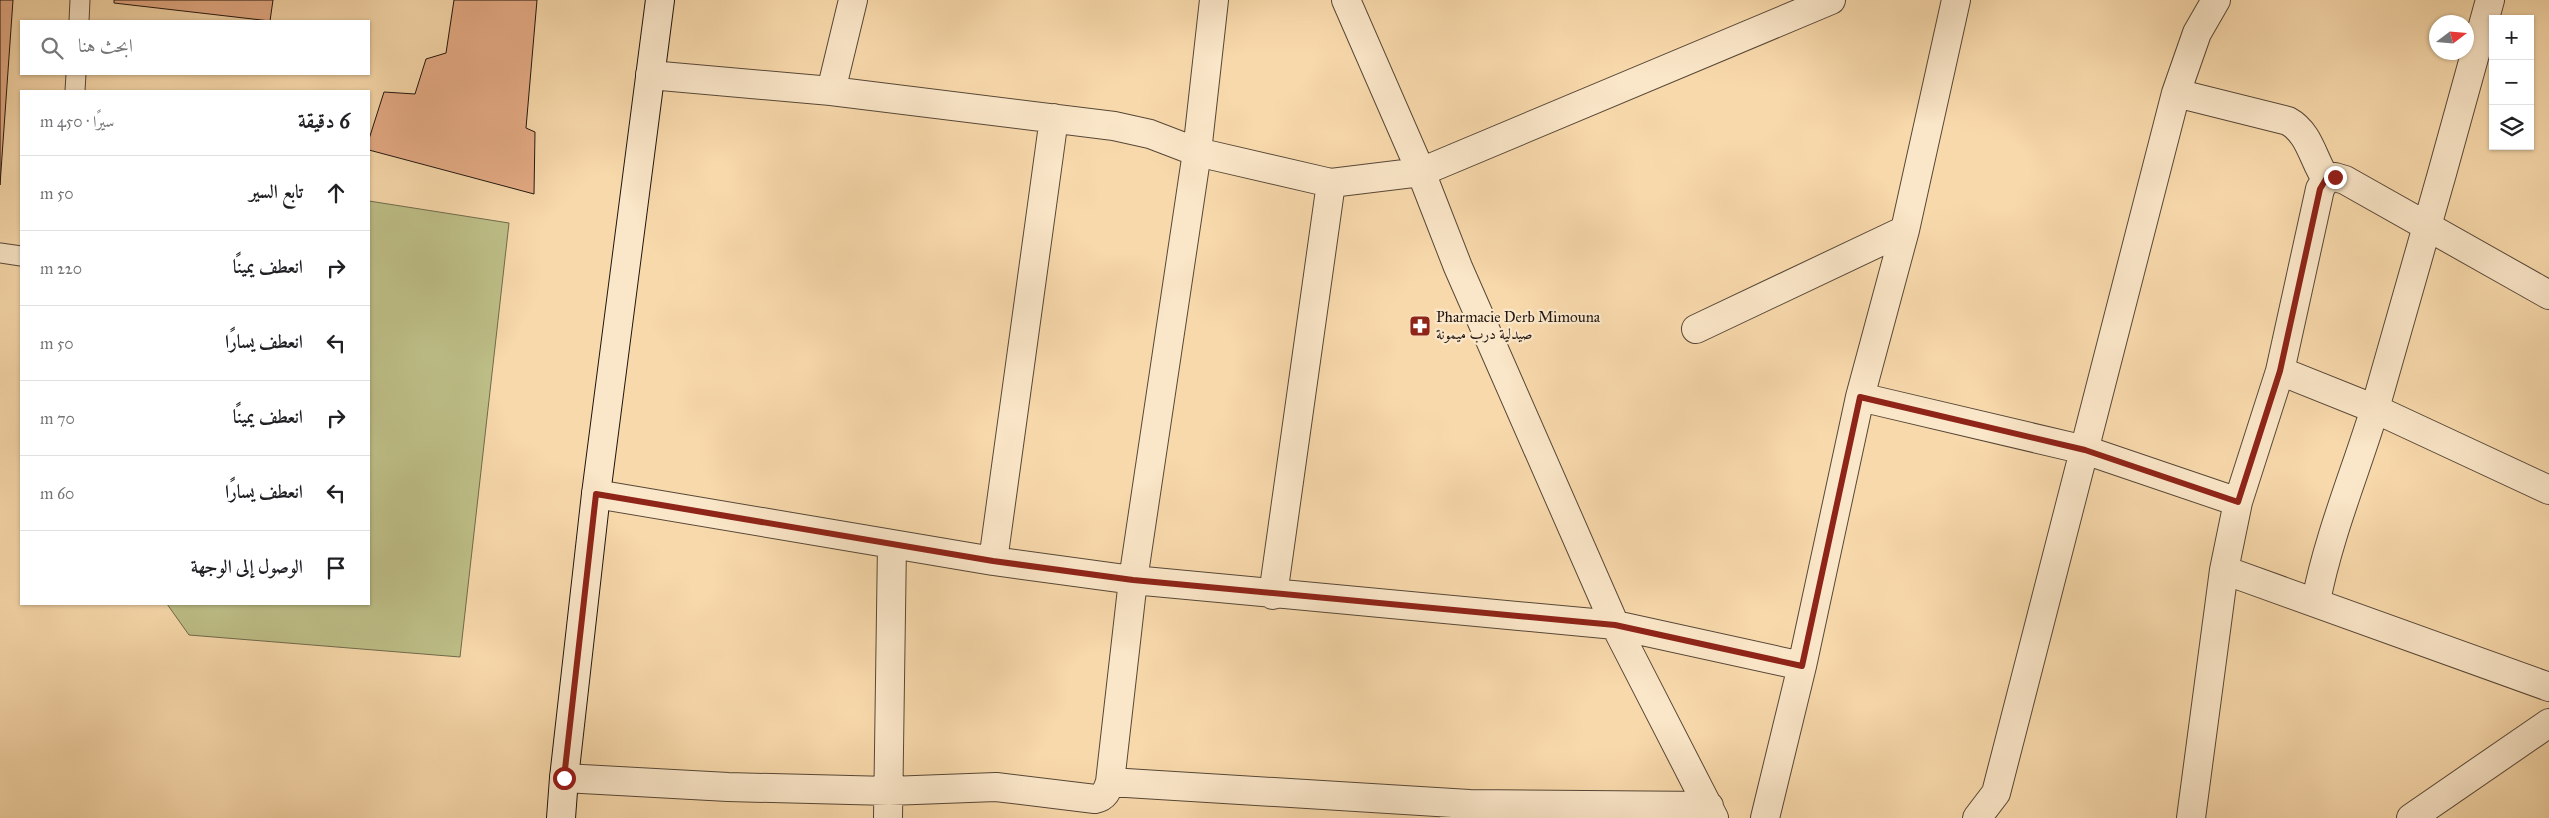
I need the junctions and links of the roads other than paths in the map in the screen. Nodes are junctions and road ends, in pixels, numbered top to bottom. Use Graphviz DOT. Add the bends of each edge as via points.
graph roads {
  1 [pos="80,0"];
  2 [pos="660,0"];
  3 [pos="852,0"];
  4 [pos="1214,0"];
  5 [pos="1346,0"];
  6 [pos="1831,0"];
  7 [pos="1956,0"];
  8 [pos="2216,0"];
  9 [pos="2490,0"];
  10 [pos="79,20"];
  11 [pos="76,75"];
  12 [pos="650,75"];
  13 [pos="75,90"];
  14 [pos="832,91"];
  15 [pos="2176,93"];
  16 [pos="1054,118"];
  17 [pos="1197,152"];
  18 [pos="1421,172"];
  19 [pos="2326,179"];
  20 [pos="1331,183"];
  21 [pos="2428,227"];
  22 [pos="1905,230"];
  23 [pos="0,253"];
  24 [pos="20,256"];
  25 [pos="2549,296"];
  26 [pos="1696,329"];
  27 [pos="2280,371"];
  28 [pos="1860,397"];
  29 [pos="2375,409"];
  30 [pos="2085,450"];
  31 [pos="2549,490"];
  32 [pos="596,494"];
  33 [pos="2238,502"];
  34 [pos="892,544"];
  35 [pos="993,561"];
  36 [pos="2224,570"];
  37 [pos="1133,580"];
  38 [pos="1273,595"];
  39 [pos="2316,601"];
  40 [pos="1615,625"];
  41 [pos="1802,666"];
  42 [pos="2549,687"];
  43 [pos="2549,723"];
  44 [pos="564,778"];
  45 [pos="1110,782"];
  46 [pos="889,791"];
  47 [pos="1469,804"];
  48 [pos="1712,812"];
  49 [pos="562,818"];
  50 [pos="888,818"];
  51 [pos="1441,818"];
  52 [pos="1765,818"];
  53 [pos="1977,818"];
  54 [pos="2191,818"];
  55 [pos="2411,818"];
  1 -- 10 [label="lane"];
  2 -- 12 [label="street"];
  3 -- 14 [label="street"];
  4 -- 17 [label="street"];
  5 -- 18 [label="street"];
  6 -- 18 [label="street"];
  7 -- 22 [label="street"];
  8 -- 15 [label="street" via="2197,33"];
  9 -- 21 [label="street"];
  11 -- 13 [label="lane"];
  12 -- 14 [label="street"];
  12 -- 32 [label="street"];
  14 -- 16 [label="street"];
  15 -- 19 [label="street" via="2293,124 2306,137 2317,166"];
  15 -- 30 [label="street"];
  16 -- 17 [label="street" via="1150,134"];
  16 -- 35 [label="street"];
  17 -- 20 [label="street"];
  17 -- 37 [label="street"];
  18 -- 20 [label="street"];
  18 -- 40 [label="street" via="1458,267"];
  19 -- 21 [label="street" via="2345,180"];
  19 -- 27 [label="street" via="2320,189"];
  20 -- 38 [label="street"];
  21 -- 25 [label="street"];
  21 -- 29 [label="street"];
  22 -- 26 [label="street"];
  22 -- 28 [label="street"];
  23 -- 24 [label="lane"];
  27 -- 29 [label="street"];
  27 -- 33 [label="street"];
  28 -- 30 [label="street"];
  28 -- 41 [label="street"];
  29 -- 31 [label="street"];
  29 -- 39 [label="street" via="2349,482 2322,570"];
  30 -- 33 [label="street"];
  30 -- 53 [label="street" via="1996,793"];
  32 -- 34 [label="street"];
  32 -- 44 [label="street"];
  33 -- 36 [label="street"];
  34 -- 35 [label="street"];
  34 -- 46 [label="street"];
  35 -- 37 [label="street"];
  36 -- 39 [label="street"];
  36 -- 54 [label="street"];
  37 -- 38 [label="street"];
  37 -- 45 [label="street"];
  38 -- 40 [label="street"];
  39 -- 42 [label="street"];
  40 -- 41 [label="street"];
  40 -- 48 [label="street"];
  41 -- 52 [label="street"];
  43 -- 55 [label="street"];
  44 -- 46 [label="street"];
  44 -- 49 [label="street"];
  45 -- 46 [label="street" via="1102,798 1096,799 996,788"];
  45 -- 47 [label="street"];
  46 -- 50 [label="street"];
  47 -- 48 [label="street"];
  47 -- 51 [label="street" via="1450,809"];
}
